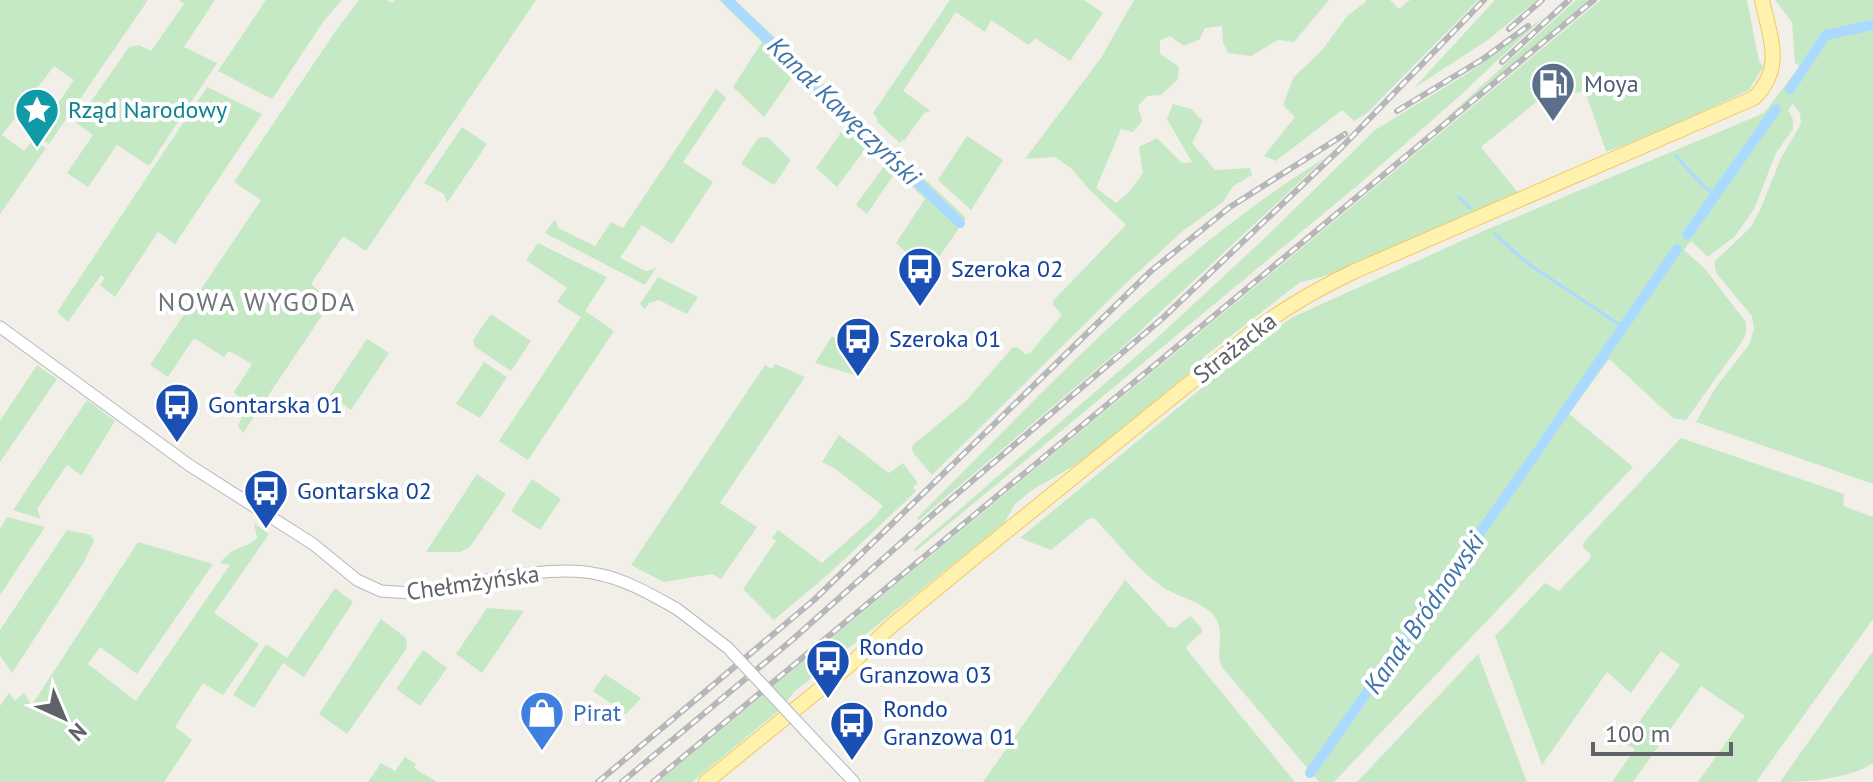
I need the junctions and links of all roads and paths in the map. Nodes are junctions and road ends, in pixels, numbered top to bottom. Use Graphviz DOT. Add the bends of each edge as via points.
graph roads {
  1 [pos="1762,0"];
  2 [pos="0,327"];
  3 [pos="706,782"];
  4 [pos="854,782"];
  1 -- 3 [label="main road, Strażacka" via="1773,71 1754,98 1355,271 1286,308 981,552"];
  2 -- 4 [label="street, Chełmżyńska, bridge" via="189,465 309,541 368,586 412,593 580,571 620,580 677,609 728,648"];
}
